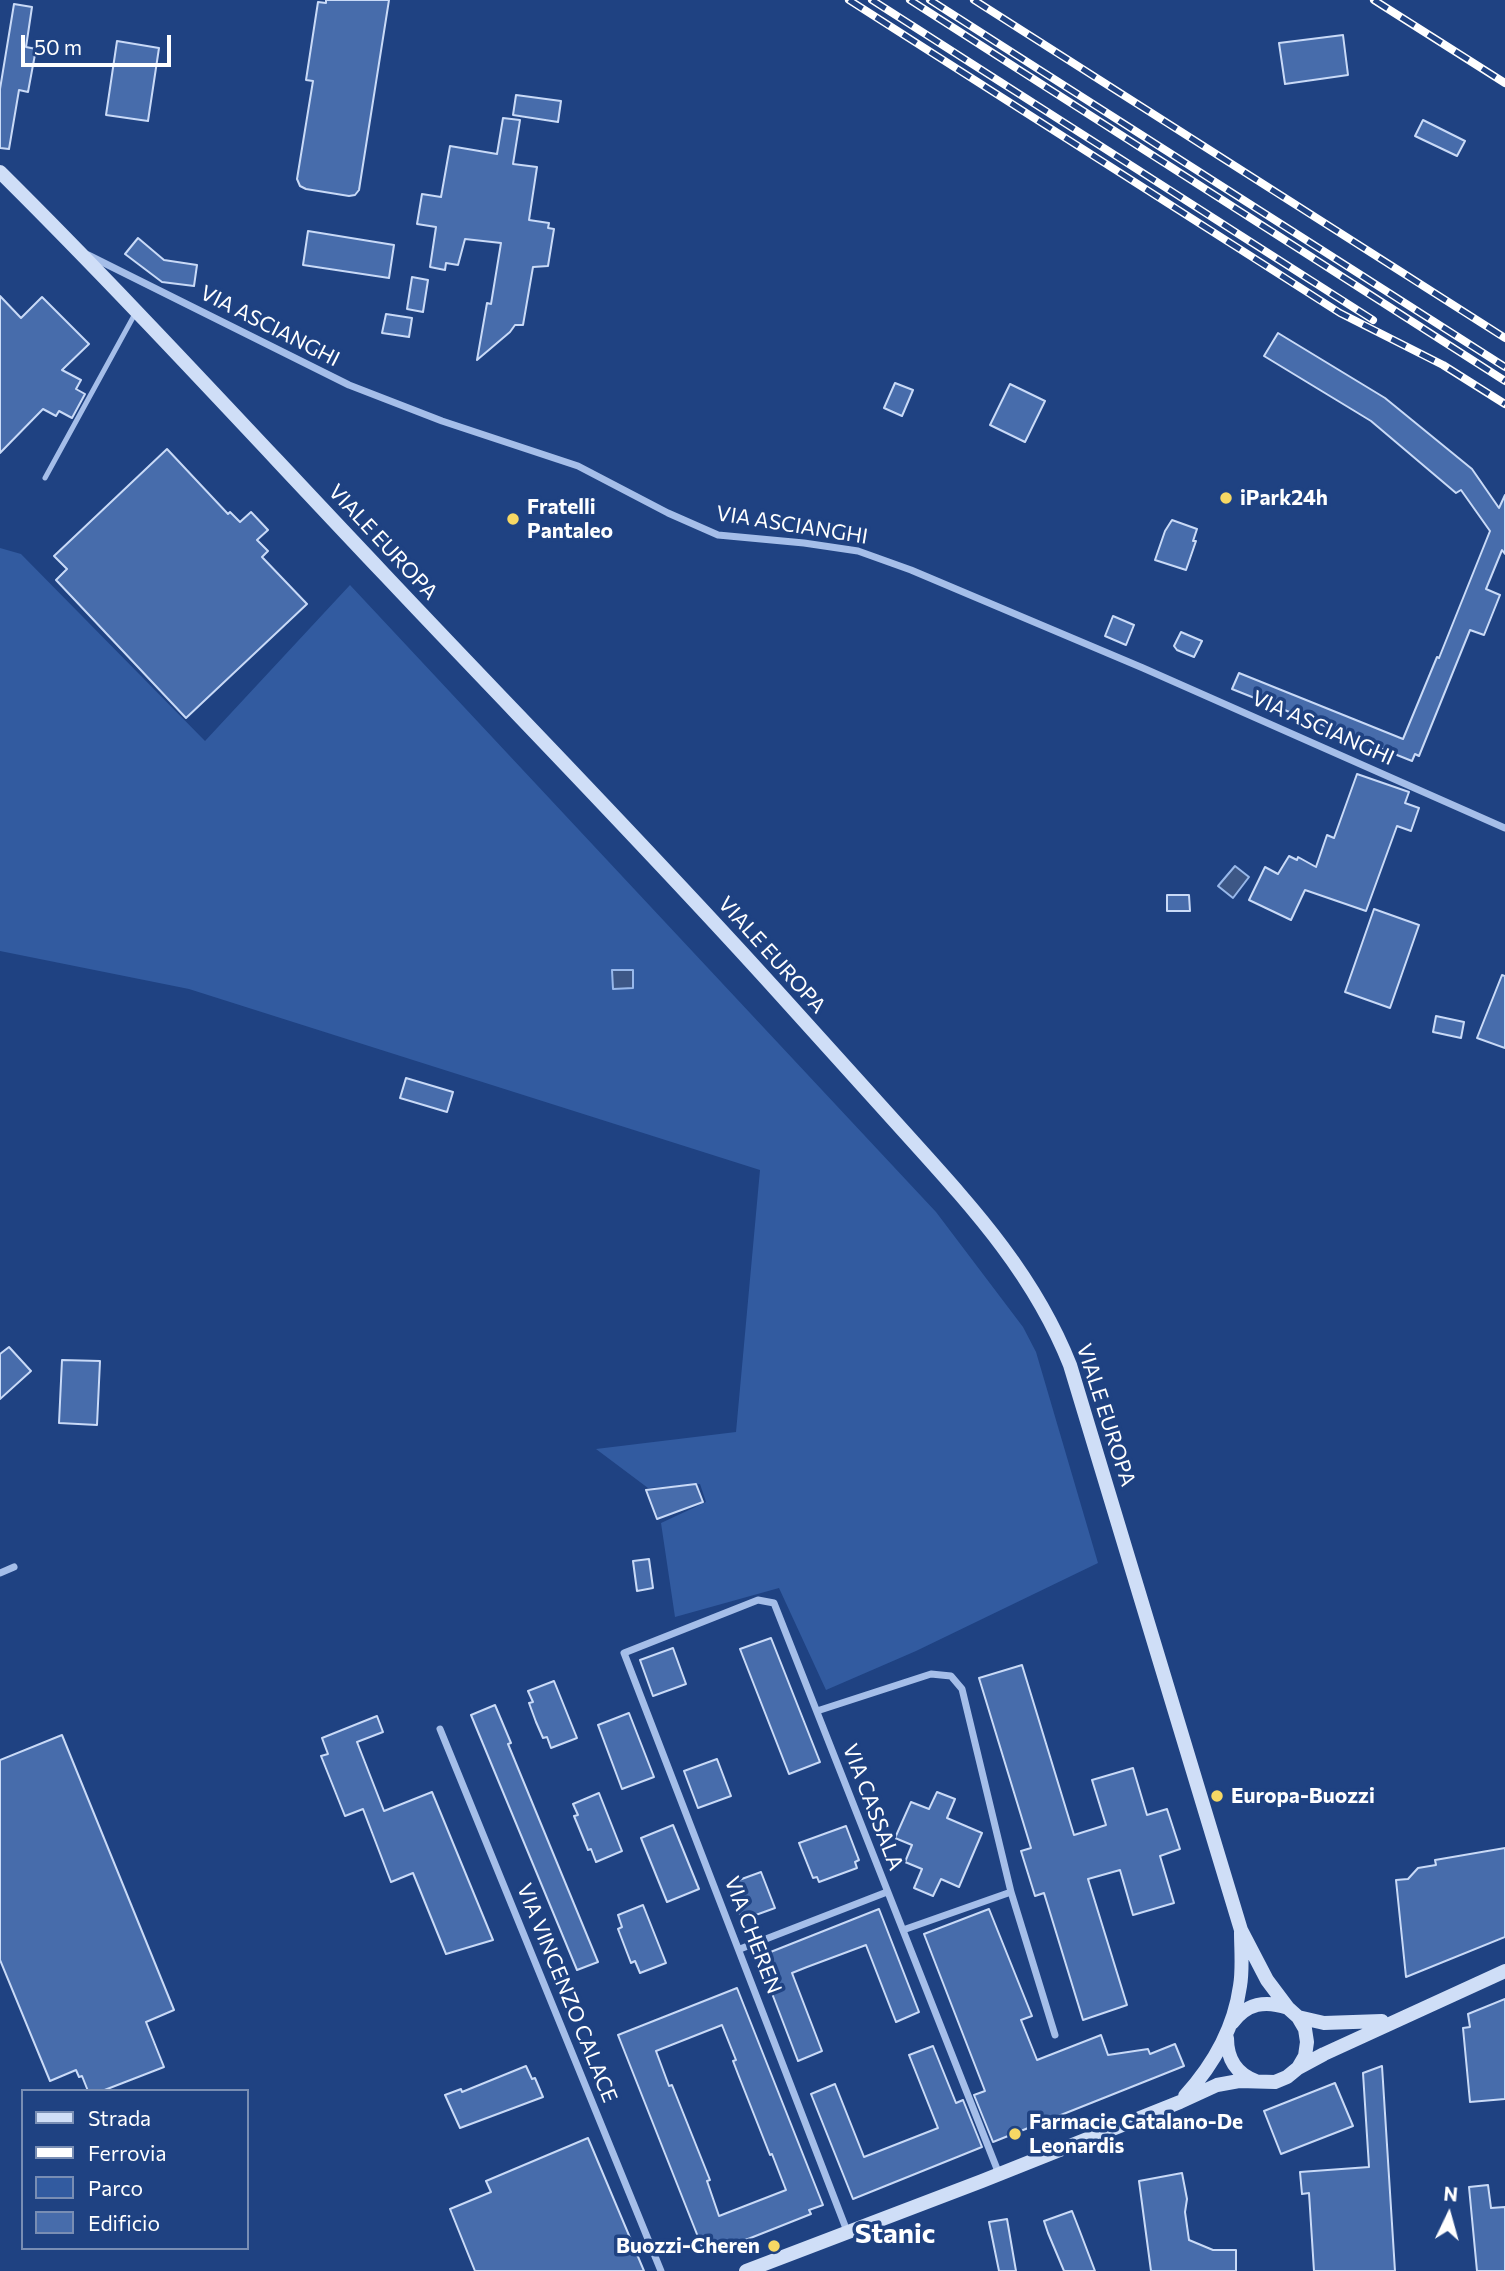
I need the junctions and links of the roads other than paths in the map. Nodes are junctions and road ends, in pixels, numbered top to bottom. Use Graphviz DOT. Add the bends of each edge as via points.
graph roads {
  1 [pos="0,172"];
  2 [pos="78,249"];
  3 [pos="137,311"];
  4 [pos="45,478"];
  5 [pos="1505,828"];
  6 [pos="14,1567"];
  7 [pos="0,1573"];
  8 [pos="624,1653"];
  9 [pos="817,1711"];
  10 [pos="440,1729"];
  11 [pos="887,1892"];
  12 [pos="1011,1892"];
  13 [pos="902,1930"];
  14 [pos="1241,1930"];
  15 [pos="740,1949"];
  16 [pos="1505,1971"];
  17 [pos="1293,2013"];
  18 [pos="1394,2020"];
  19 [pos="1229,2030"];
  20 [pos="1055,2035"];
  21 [pos="1298,2068"];
  22 [pos="1261,2082"];
  23 [pos="1180,2102"];
  24 [pos="999,2174"];
  25 [pos="847,2231"];
  26 [pos="661,2271"];
  27 [pos="746,2271"];
  1 -- 2 [label="main road, VIALE EUROPA"];
  2 -- 3 [label="main road, VIALE EUROPA"];
  2 -- 5 [label="street, VIA ASCIANGHI" via="349,385 578,466 718,535 858,551 911,570"];
  3 -- 4 [label="lane"];
  3 -- 14 [label="main road, VIALE EUROPA" via="698,904 958,1192 1017,1266 1039,1299 1070,1366"];
  6 -- 7 [label="street"];
  8 -- 9 [label="street, VIA CASSALA" via="758,1600 774,1603"];
  8 -- 15 [label="street, VIA CHEREN"];
  9 -- 11 [label="street, VIA CASSALA"];
  9 -- 12 [label="street" via="931,1674 951,1676 962,1689"];
  10 -- 26 [label="street, VIA VINCENZO CALACE"];
  11 -- 13 [label="street, VIA CASSALA"];
  11 -- 15 [label="street"];
  12 -- 13 [label="street"];
  12 -- 20 [label="street"];
  13 -- 24 [label="street, VIA CASSALA"];
  14 -- 17 [label="main road" via="1267,1980"];
  14 -- 19 [label="main road" via="1241,1985"];
  15 -- 25 [label="street, VIA CHEREN"];
  16 -- 18 [label="main road"];
  17 -- 18 [label="main road" via="1334,2023"];
  17 -- 19 [label="main road" via="1275,2003 1261,2003 1238,2014"];
  17 -- 21 [label="main road" via="1305,2029 1307,2042"];
  18 -- 21 [label="main road"];
  19 -- 22 [label="main road" via="1231,2061 1238,2071"];
  19 -- 23 [label="main road" via="1211,2065"];
  21 -- 22 [label="main road" via="1275,2082"];
  22 -- 23 [label="main road" via="1217,2085"];
  23 -- 24 [label="main road"];
  24 -- 25 [label="main road"];
  25 -- 27 [label="main road"];
}
